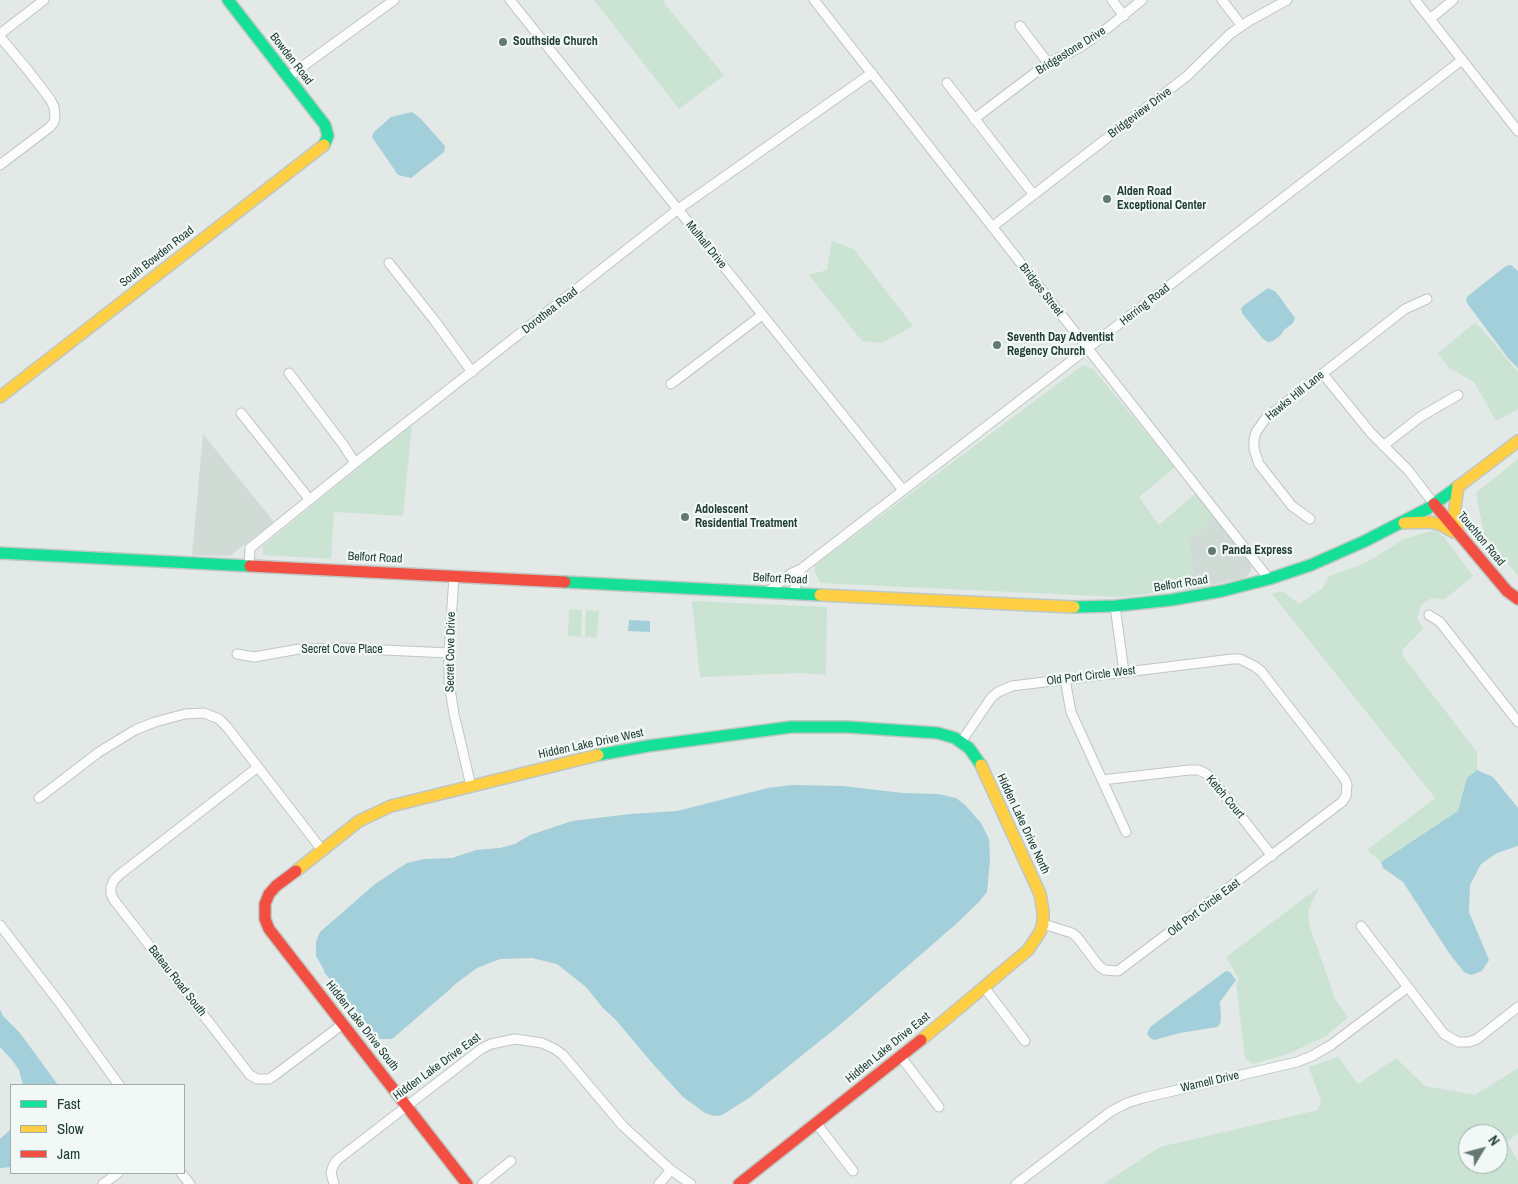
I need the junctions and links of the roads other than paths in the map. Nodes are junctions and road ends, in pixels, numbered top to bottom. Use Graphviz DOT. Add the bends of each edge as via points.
graph roads {
  1 [pos="44,0"];
  2 [pos="228,0"];
  3 [pos="394,0"];
  4 [pos="510,0"];
  5 [pos="814,0"];
  6 [pos="1112,0"];
  7 [pos="1142,0"];
  8 [pos="1222,0"];
  9 [pos="1287,0"];
  10 [pos="1415,0"];
  11 [pos="1453,0"];
  12 [pos="1124,16"];
  13 [pos="1430,19"];
  14 [pos="1020,26"];
  15 [pos="1242,26"];
  16 [pos="0,36"];
  17 [pos="1462,60"];
  18 [pos="1048,63"];
  19 [pos="872,74"];
  20 [pos="288,77"];
  21 [pos="947,83"];
  22 [pos="974,119"];
  23 [pos="1518,131"];
  24 [pos="328,136"];
  25 [pos="0,165"];
  26 [pos="1034,194"];
  27 [pos="677,210"];
  28 [pos="992,227"];
  29 [pos="389,264"];
  30 [pos="1426,299"];
  31 [pos="762,315"];
  32 [pos="1088,349"];
  33 [pos="472,372"];
  34 [pos="289,373"];
  35 [pos="1323,374"];
  36 [pos="671,384"];
  37 [pos="1458,395"];
  38 [pos="0,397"];
  39 [pos="242,413"];
  40 [pos="1518,441"];
  41 [pos="1383,446"];
  42 [pos="355,463"];
  43 [pos="1458,486"];
  44 [pos="903,490"];
  45 [pos="310,500"];
  46 [pos="1434,504"];
  47 [pos="1310,519"];
  48 [pos="1400,523"];
  49 [pos="1458,534"];
  50 [pos="0,553"];
  51 [pos="249,566"];
  52 [pos="801,569"];
  53 [pos="454,576"];
  54 [pos="1270,579"];
  55 [pos="1506,591"];
  56 [pos="767,592"];
  57 [pos="794,594"];
  58 [pos="1518,599"];
  59 [pos="1115,606"];
  60 [pos="1518,610"];
  61 [pos="1429,615"];
  62 [pos="449,653"];
  63 [pos="237,654"];
  64 [pos="1124,672"];
  65 [pos="1065,680"];
  66 [pos="1518,722"];
  67 [pos="961,742"];
  68 [pos="258,767"];
  69 [pos="1344,778"];
  70 [pos="1102,780"];
  71 [pos="471,786"];
  72 [pos="39,798"];
  73 [pos="1126,832"];
  74 [pos="322,850"];
  75 [pos="1272,856"];
  76 [pos="265,904"];
  77 [pos="1043,924"];
  78 [pos="0,925"];
  79 [pos="1360,926"];
  80 [pos="984,987"];
  81 [pos="1408,987"];
  82 [pos="1518,1007"];
  83 [pos="342,1024"];
  84 [pos="1025,1041"];
  85 [pos="901,1056"];
  86 [pos="118,1084"];
  87 [pos="407,1106"];
  88 [pos="939,1106"];
  89 [pos="816,1124"];
  90 [pos="511,1161"];
  91 [pos="671,1170"];
  92 [pos="853,1171"];
  93 [pos="117,1174"];
  94 [pos="182,1174"];
  95 [pos="103,1184"];
  96 [pos="190,1184"];
  97 [pos="334,1184"];
  98 [pos="467,1184"];
  99 [pos="482,1184"];
  100 [pos="659,1184"];
  101 [pos="691,1184"];
  102 [pos="739,1184"];
  103 [pos="1016,1184"];
  1 -- 16 [label="street"];
  2 -- 20 [label="street, Bowden Road"];
  3 -- 20 [label="street"];
  4 -- 27 [label="street, Mulhall Drive"];
  5 -- 19 [label="street, Bridges Street"];
  6 -- 12 [label="street"];
  7 -- 12 [label="street, Bridgestone Drive"];
  8 -- 15 [label="street"];
  9 -- 15 [label="street, Bridgeview Drive"];
  10 -- 13 [label="street"];
  11 -- 13 [label="street"];
  12 -- 18 [label="street, Bridgestone Drive" via="1078,48"];
  13 -- 17 [label="street"];
  14 -- 18 [label="street"];
  15 -- 26 [label="street, Bridgeview Drive" via="1220,43 1199,67"];
  16 -- 25 [label="street" via="50,99 55,116 50,127"];
  17 -- 23 [label="street"];
  17 -- 32 [label="street, Herring Road"];
  18 -- 22 [label="street, Bridgestone Drive"];
  19 -- 27 [label="street, Dorothea Road"];
  19 -- 28 [label="street, Bridges Street"];
  20 -- 24 [label="street, Bowden Road" via="325,125"];
  21 -- 22 [label="street"];
  22 -- 26 [label="street"];
  24 -- 38 [label="street, South Bowden Road" via="321,148"];
  26 -- 28 [label="street, Bridgeview Drive"];
  27 -- 31 [label="street, Mulhall Drive"];
  27 -- 33 [label="street, Dorothea Road"];
  28 -- 32 [label="street, Bridges Street"];
  29 -- 33 [label="street"];
  30 -- 35 [label="street, Hawks Hill Lane" via="1404,308"];
  31 -- 36 [label="street"];
  31 -- 44 [label="street, Mulhall Drive"];
  32 -- 44 [label="street, Herring Road"];
  32 -- 54 [label="street, Bridges Street"];
  33 -- 42 [label="street, Dorothea Road"];
  34 -- 42 [label="street"];
  35 -- 41 [label="street"];
  35 -- 47 [label="street, Hawks Hill Lane" via="1266,418 1250,440 1259,464 1292,506"];
  37 -- 41 [label="street" via="1420,417"];
  39 -- 45 [label="street"];
  40 -- 43 [label="street, Belfort Road"];
  41 -- 46 [label="street" via="1408,470"];
  42 -- 45 [label="street, Dorothea Road"];
  43 -- 46 [label="street, Belfort Road"];
  43 -- 49 [label="street" via="1454,515"];
  44 -- 52 [label="street, Herring Road"];
  45 -- 51 [label="street, Dorothea Road" via="250,548"];
  46 -- 48 [label="street, Belfort Road"];
  46 -- 49 [label="street, Touchton Road"];
  48 -- 49 [label="street" via="1429,522"];
  48 -- 54 [label="street, Belfort Road" via="1365,541"];
  49 -- 55 [label="street, Touchton Road"];
  50 -- 51 [label="street, Belfort Road"];
  51 -- 53 [label="street, Belfort Road"];
  52 -- 56 [label="street, Herring Road"];
  52 -- 57 [label="street"];
  53 -- 56 [label="street, Belfort Road"];
  53 -- 62 [label="street, Secret Cove Drive"];
  54 -- 59 [label="street, Belfort Road" via="1171,600"];
  55 -- 58 [label="street, Touchton Road"];
  55 -- 60 [label="street, Touchton Road"];
  56 -- 57 [label="street, Belfort Road"];
  57 -- 59 [label="street, Belfort Road"];
  59 -- 64 [label="street"];
  61 -- 66 [label="street" via="1440,622"];
  62 -- 63 [label="street, Secret Cove Place" via="341,648 300,649 254,657"];
  62 -- 71 [label="street, Secret Cove Drive" via="450,697"];
  64 -- 65 [label="street, Old Port Circle West"];
  64 -- 69 [label="street, Old Port Circle West" via="1232,659 1247,662 1260,672"];
  65 -- 67 [label="street, Old Port Circle West" via="1012,686 998,692"];
  65 -- 70 [label="street" via="1071,712"];
  67 -- 71 [label="street, Hidden Lake Drive West" via="938,733 791,727 610,752"];
  67 -- 77 [label="street, Hidden Lake Drive North" via="980,763 1040,894"];
  68 -- 72 [label="street" via="219,719 204,713 185,714 135,730 99,752"];
  68 -- 74 [label="street"];
  68 -- 83 [label="street, Bateau Road South" via="119,875 111,887 111,894 250,1075 257,1079 269,1079"];
  69 -- 75 [label="street, Old Port Circle East" via="1348,790 1342,802"];
  70 -- 73 [label="street"];
  70 -- 75 [label="street, Ketch Court" via="1189,770 1205,773"];
  71 -- 74 [label="street, Hidden Lake Drive West" via="381,810 359,821"];
  74 -- 76 [label="street, Hidden Lake Drive West" via="276,886"];
  75 -- 77 [label="street, Old Port Circle East" via="1118,971 1099,966 1072,933"];
  76 -- 83 [label="street, Hidden Lake Drive South" via="269,929"];
  77 -- 80 [label="street, Hidden Lake Drive East" via="1028,950"];
  78 -- 86 [label="street"];
  79 -- 81 [label="street"];
  80 -- 84 [label="street"];
  80 -- 85 [label="street, Hidden Lake Drive East"];
  81 -- 82 [label="street" via="1444,1034 1458,1042 1477,1039"];
  81 -- 103 [label="street, Warnell Drive" via="1312,1056 1127,1103 1110,1112"];
  83 -- 87 [label="street, Hidden Lake Drive South"];
  85 -- 88 [label="street"];
  85 -- 89 [label="street, Hidden Lake Drive East"];
  87 -- 91 [label="street, Hidden Lake Drive East" via="491,1044 515,1039 542,1043 563,1055 636,1140"];
  87 -- 97 [label="street, Hidden Lake Drive East" via="337,1160 331,1172"];
  87 -- 98 [label="street, Hidden Lake Drive South"];
  89 -- 92 [label="street"];
  89 -- 102 [label="street, Hidden Lake Drive East"];
  90 -- 99 [label="street"];
  91 -- 100 [label="street"];
  91 -- 101 [label="street, Hidden Lake Drive East"];
  93 -- 95 [label="street"];
  94 -- 96 [label="street"];
}
